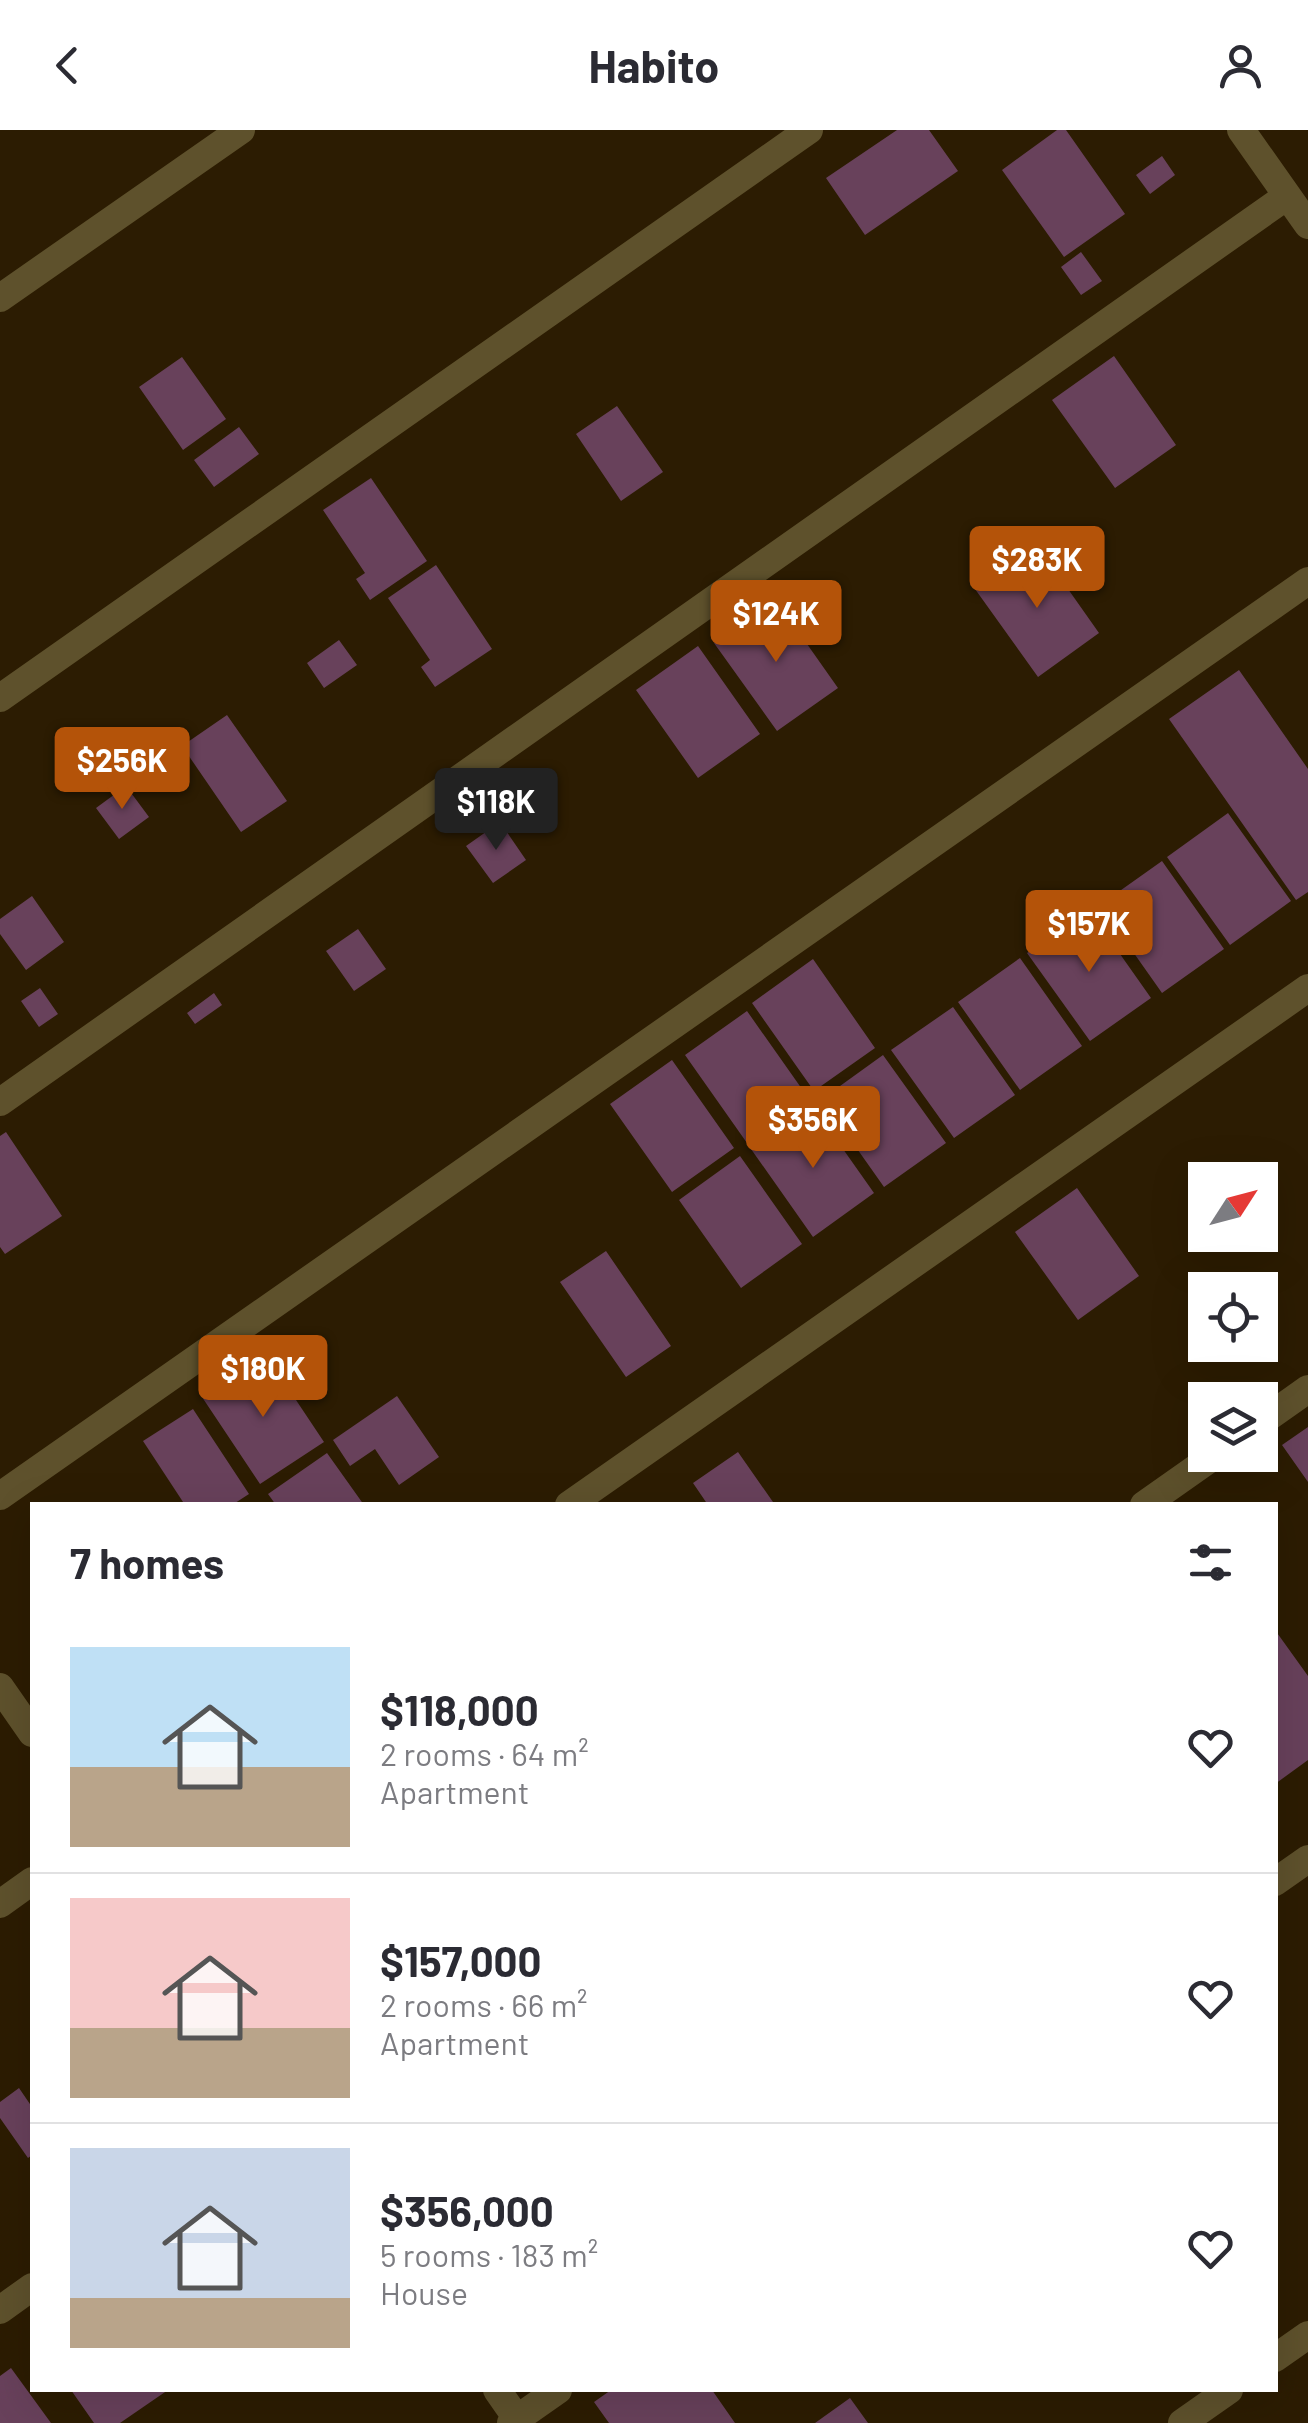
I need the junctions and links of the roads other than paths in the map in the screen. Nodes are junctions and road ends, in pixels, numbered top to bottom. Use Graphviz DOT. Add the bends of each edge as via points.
graph roads {
  1 [pos="241,130"];
  2 [pos="809,130"];
  3 [pos="1241,130"];
  4 [pos="1287,196"];
  5 [pos="1308,225"];
  6 [pos="0,298"];
  7 [pos="1308,581"];
  8 [pos="0,698"];
  9 [pos="1308,988"];
  10 [pos="0,1102"];
  11 [pos="1308,1389"];
  12 [pos="1278,1410"];
  13 [pos="1190,1472"];
  14 [pos="0,1496"];
  15 [pos="574,1502"];
  16 [pos="1148,1502"];
  17 [pos="0,1686"];
  18 [pos="30,1730"];
  19 [pos="1308,1858"];
  20 [pos="1278,1880"];
  21 [pos="30,1882"];
  22 [pos="0,1904"];
  23 [pos="30,2288"];
  24 [pos="0,2310"];
  25 [pos="1308,2334"];
  26 [pos="1278,2356"];
  27 [pos="498,2392"];
  28 [pos="555,2392"];
  29 [pos="1226,2392"];
  30 [pos="516,2422"];
  31 [pos="1182,2423"];
  1 -- 6 [label="street"];
  2 -- 8 [label="street"];
  3 -- 4 [label="street"];
  4 -- 5 [label="street"];
  4 -- 10 [label="street"];
  7 -- 14 [label="street"];
  9 -- 15 [label="street"];
  11 -- 12 [label="street"];
  13 -- 16 [label="street"];
  17 -- 18 [label="street"];
  19 -- 20 [label="street"];
  21 -- 22 [label="street"];
  23 -- 24 [label="street"];
  25 -- 26 [label="street"];
  27 -- 30 [label="street"];
  28 -- 30 [label="street"];
  29 -- 31 [label="street"];
}
